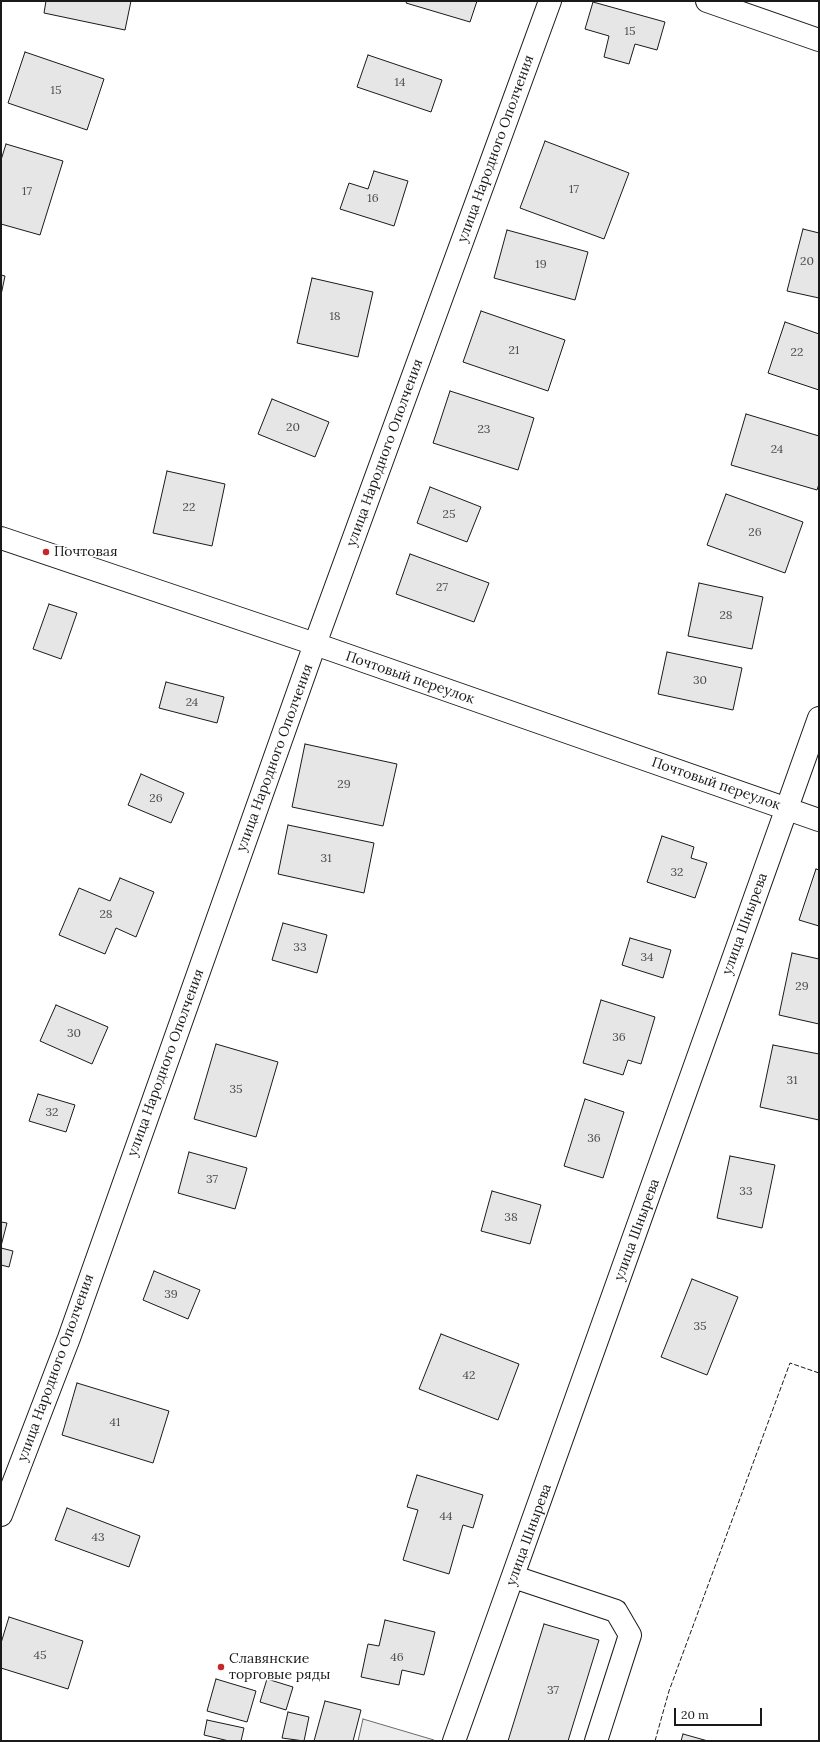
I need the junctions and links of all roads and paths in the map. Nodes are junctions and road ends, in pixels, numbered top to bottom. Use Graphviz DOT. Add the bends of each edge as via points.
graph roads {
  1 [pos="550,1"];
  2 [pos="707,1"];
  3 [pos="819,40"];
  4 [pos="1,538"];
  5 [pos="315,644"];
  6 [pos="819,718"];
  7 [pos="787,808"];
  8 [pos="819,820"];
  9 [pos="1,1515"];
  10 [pos="514,1577"];
  11 [pos="454,1741"];
  12 [pos="596,1741"];
  1 -- 5 [label="street, улица Народного Ополчения"];
  2 -- 3 [label="street"];
  4 -- 5 [label="street, Почтовый переулок"];
  5 -- 7 [label="street, Почтовый переулок"];
  5 -- 9 [label="street, улица Народного Ополчения" via="69,1338"];
  6 -- 7 [label="street, улица Шнырева"];
  7 -- 8 [label="street, Почтовый переулок"];
  7 -- 10 [label="street, улица Шнырева"];
  10 -- 11 [label="street, улица Шнырева"];
  10 -- 12 [label="street" via="616,1611 630,1635"];
}
